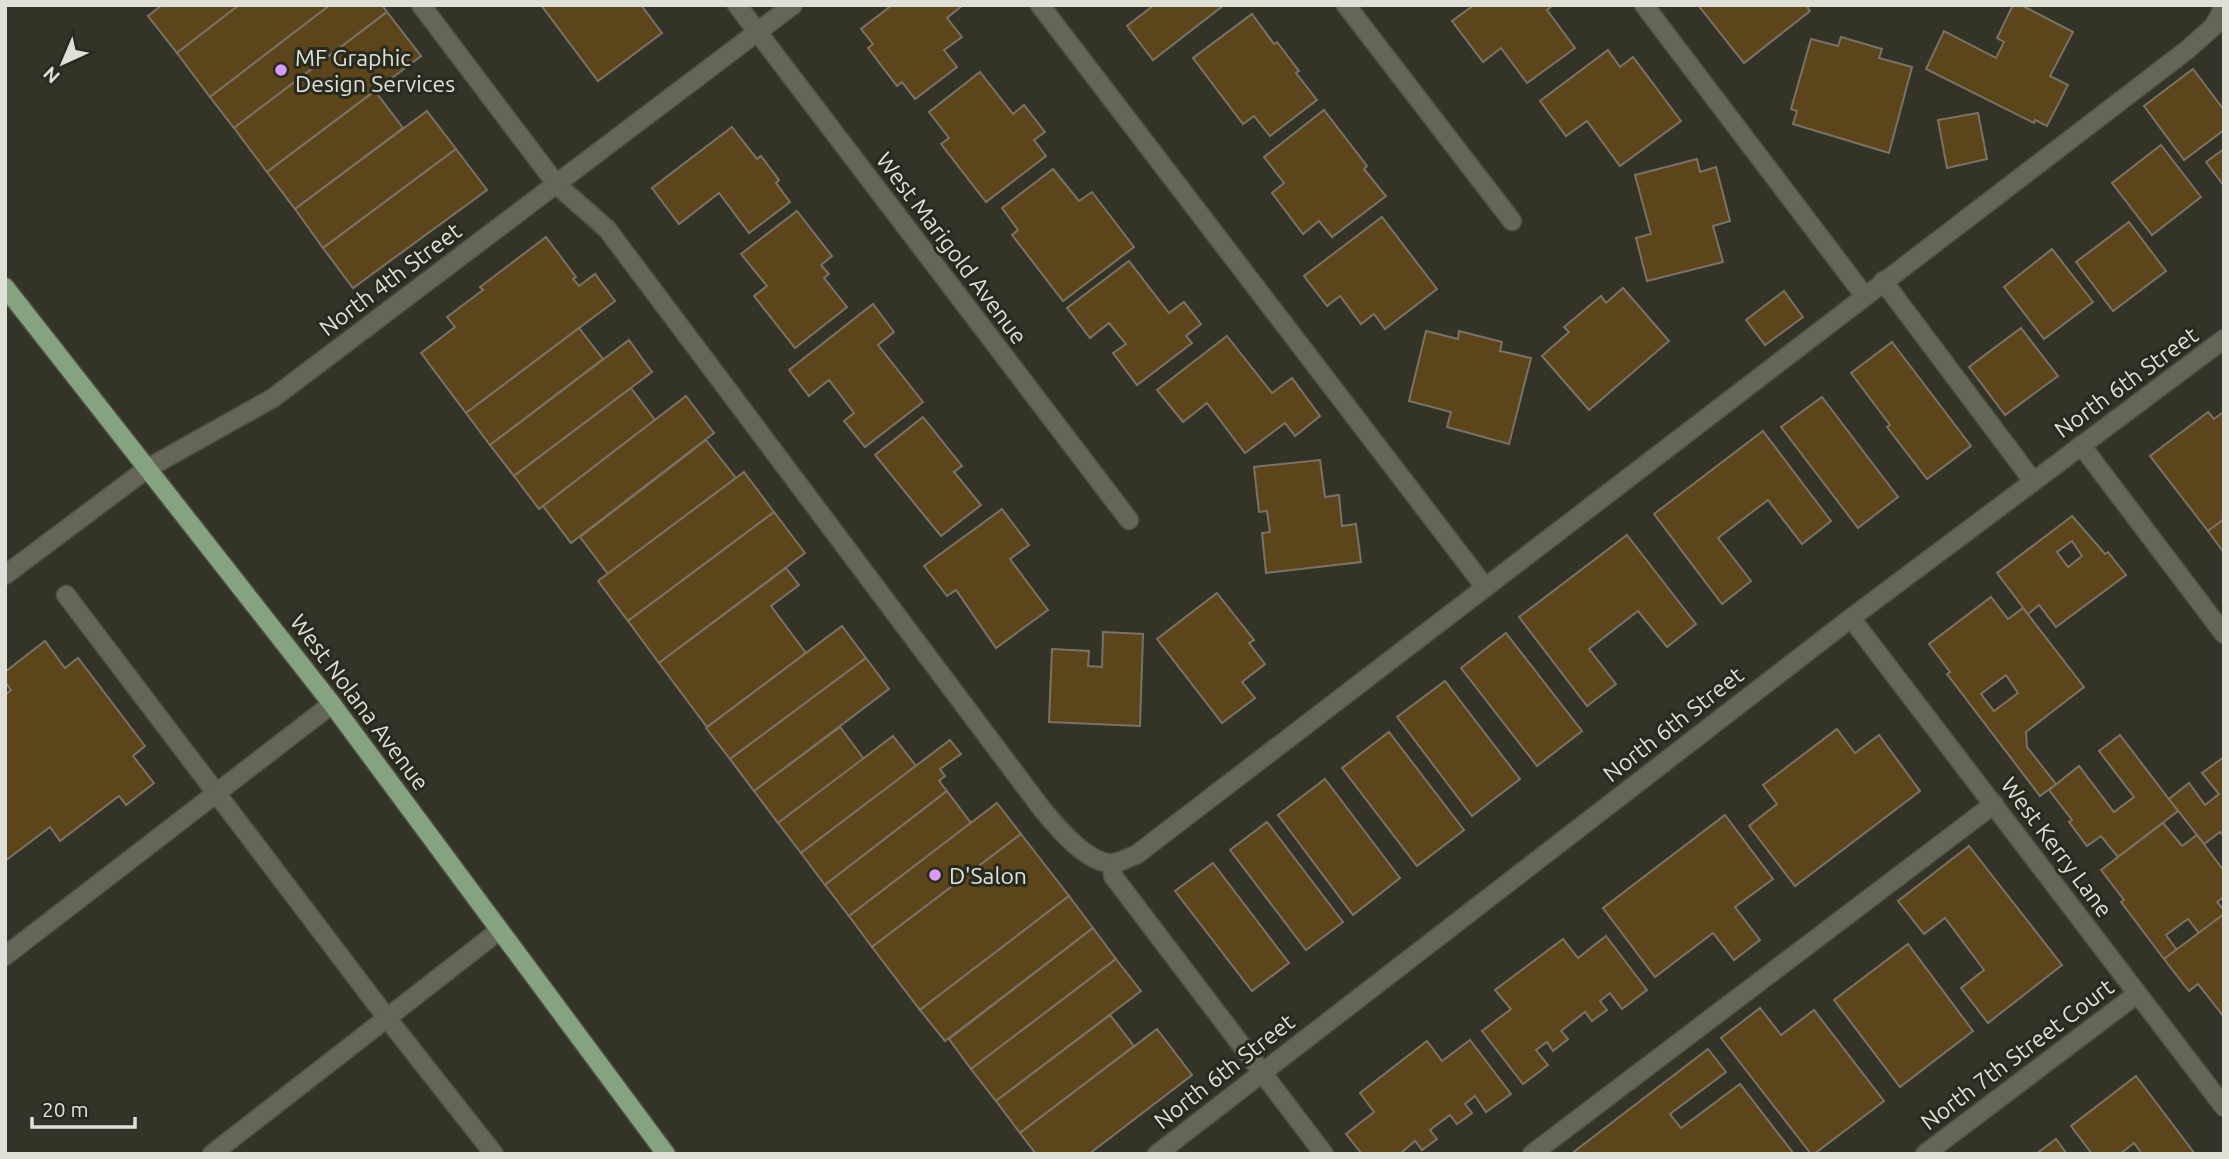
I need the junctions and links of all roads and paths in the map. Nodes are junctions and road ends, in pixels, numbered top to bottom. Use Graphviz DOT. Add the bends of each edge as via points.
graph roads {
  1 [pos="421,5"];
  2 [pos="737,5"];
  3 [pos="793,5"];
  4 [pos="1041,5"];
  5 [pos="1346,5"];
  6 [pos="1644,5"];
  7 [pos="2224,7"];
  8 [pos="2219,22"];
  9 [pos="757,32"];
  10 [pos="558,185"];
  11 [pos="1512,221"];
  12 [pos="1883,281"];
  13 [pos="5,287"];
  14 [pos="1864,295"];
  15 [pos="2224,340"];
  16 [pos="2081,445"];
  17 [pos="148,468"];
  18 [pos="2033,481"];
  19 [pos="1129,520"];
  20 [pos="5,575"];
  21 [pos="1485,587"];
  22 [pos="66,595"];
  23 [pos="1852,618"];
  24 [pos="2224,634"];
  25 [pos="332,704"];
  26 [pos="217,794"];
  27 [pos="1994,804"];
  28 [pos="1113,863"];
  29 [pos="500,930"];
  30 [pos="5,956"];
  31 [pos="2137,994"];
  32 [pos="387,1018"];
  33 [pos="1262,1072"];
  34 [pos="2224,1107"];
  35 [pos="212,1154"];
  36 [pos="494,1154"];
  37 [pos="666,1154"];
  38 [pos="1157,1154"];
  39 [pos="1324,1154"];
  40 [pos="1532,1154"];
  41 [pos="1925,1154"];
  1 -- 10 [label="street"];
  2 -- 9 [label="street, West Marigold Avenue"];
  3 -- 9 [label="street, North 4th Street"];
  4 -- 21 [label="street"];
  5 -- 11 [label="street"];
  6 -- 14 [label="street"];
  7 -- 8 [label="street"];
  8 -- 12 [label="street"];
  9 -- 10 [label="street, North 4th Street"];
  9 -- 19 [label="street, West Marigold Avenue"];
  10 -- 17 [label="street, North 4th Street" via="273,398"];
  10 -- 28 [label="street" via="607,229 1064,836 1089,855"];
  12 -- 14 [label="street"];
  12 -- 18 [label="street"];
  13 -- 17 [label="main road, West Nolana Avenue"];
  14 -- 21 [label="street"];
  15 -- 16 [label="street, North 6th Street"];
  16 -- 18 [label="street, North 6th Street"];
  16 -- 24 [label="street"];
  17 -- 20 [label="street, North 4th Street"];
  17 -- 25 [label="main road, West Nolana Avenue"];
  18 -- 23 [label="street, North 6th Street"];
  21 -- 28 [label="street" via="1136,855"];
  22 -- 26 [label="street"];
  23 -- 27 [label="street, West Kerry Lane"];
  23 -- 33 [label="street, North 6th Street"];
  25 -- 26 [label="street"];
  25 -- 29 [label="main road, West Nolana Avenue"];
  26 -- 30 [label="street"];
  26 -- 32 [label="street"];
  27 -- 31 [label="street, West Kerry Lane"];
  27 -- 40 [label="street"];
  28 -- 33 [label="street" via="1113,876"];
  29 -- 32 [label="street"];
  29 -- 37 [label="main road, West Nolana Avenue"];
  31 -- 34 [label="street, West Kerry Lane"];
  31 -- 41 [label="street, North 7th Street Court"];
  32 -- 35 [label="street"];
  32 -- 36 [label="street"];
  33 -- 38 [label="street, North 6th Street"];
  33 -- 39 [label="street"];
}
